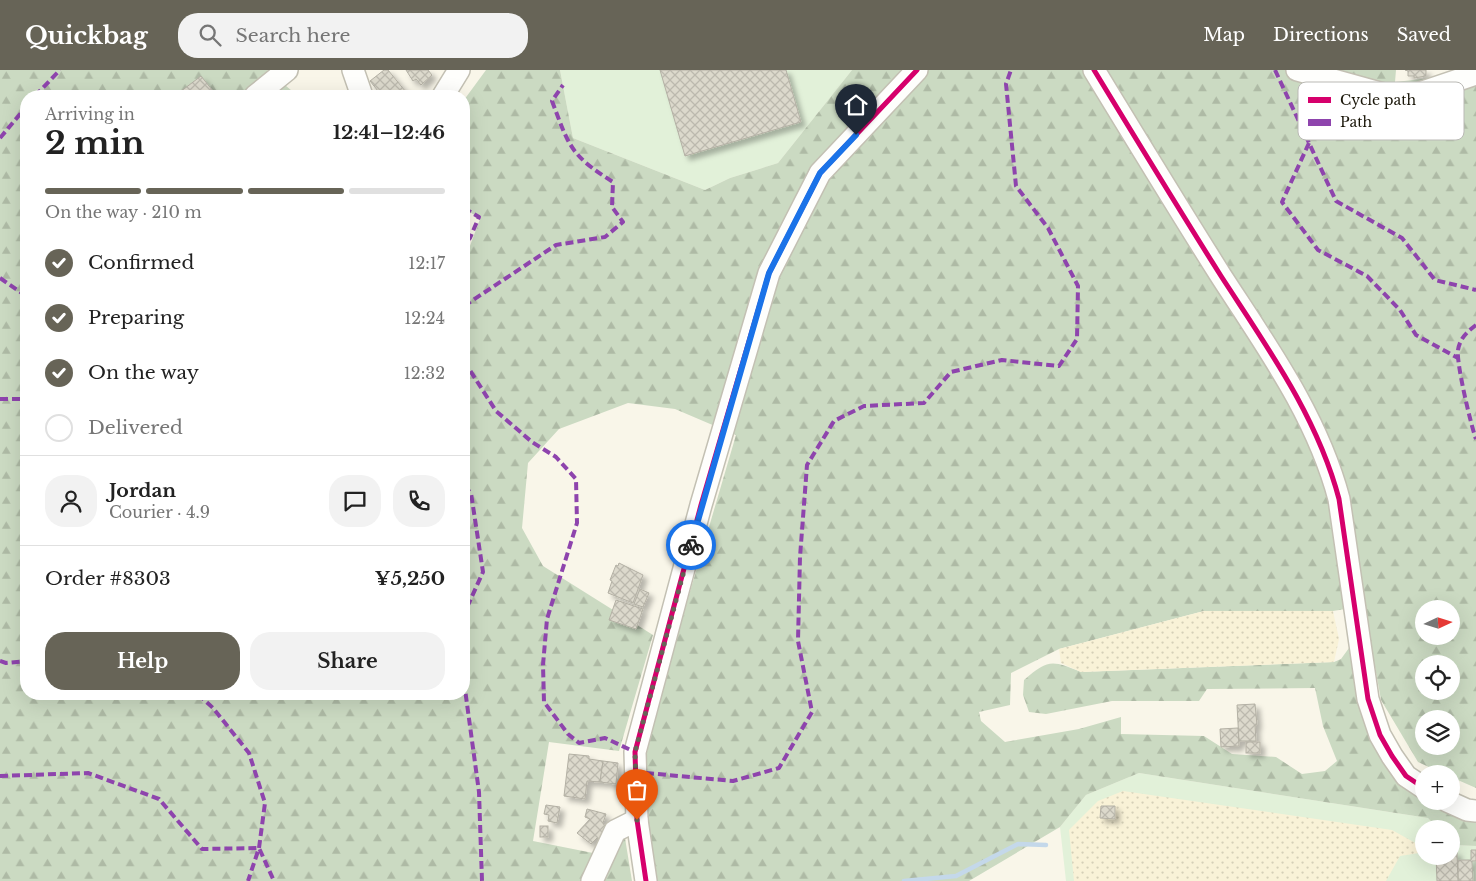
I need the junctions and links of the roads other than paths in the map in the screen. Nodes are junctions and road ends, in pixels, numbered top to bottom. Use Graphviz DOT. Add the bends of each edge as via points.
graph roads {
  1 [pos="287,70"];
  2 [pos="352,70"];
  3 [pos="458,70"];
  4 [pos="917,70"];
  5 [pos="1094,70"];
  6 [pos="1297,70"];
  7 [pos="1476,74"];
  8 [pos="1340,82"];
  9 [pos="1452,82"];
  10 [pos="262,90"];
  11 [pos="360,90"];
  12 [pos="446,90"];
  13 [pos="1415,782"];
  14 [pos="1460,807"];
  15 [pos="1476,811"];
  16 [pos="637,820"];
  17 [pos="592,881"];
  18 [pos="646,881"];
  1 -- 10 [label="street"];
  2 -- 11 [label="street"];
  3 -- 12 [label="street"];
  4 -- 16 [label="street" via="820,173 769,273 701,505 635,752"];
  5 -- 13 [label="street" via="1285,375 1310,421 1330,467 1344,528 1368,698 1380,736 1406,776"];
  6 -- 8 [label="street"];
  7 -- 9 [label="street"];
  14 -- 15 [label="street"];
  16 -- 17 [label="street" via="615,831"];
  16 -- 18 [label="street"];
}
